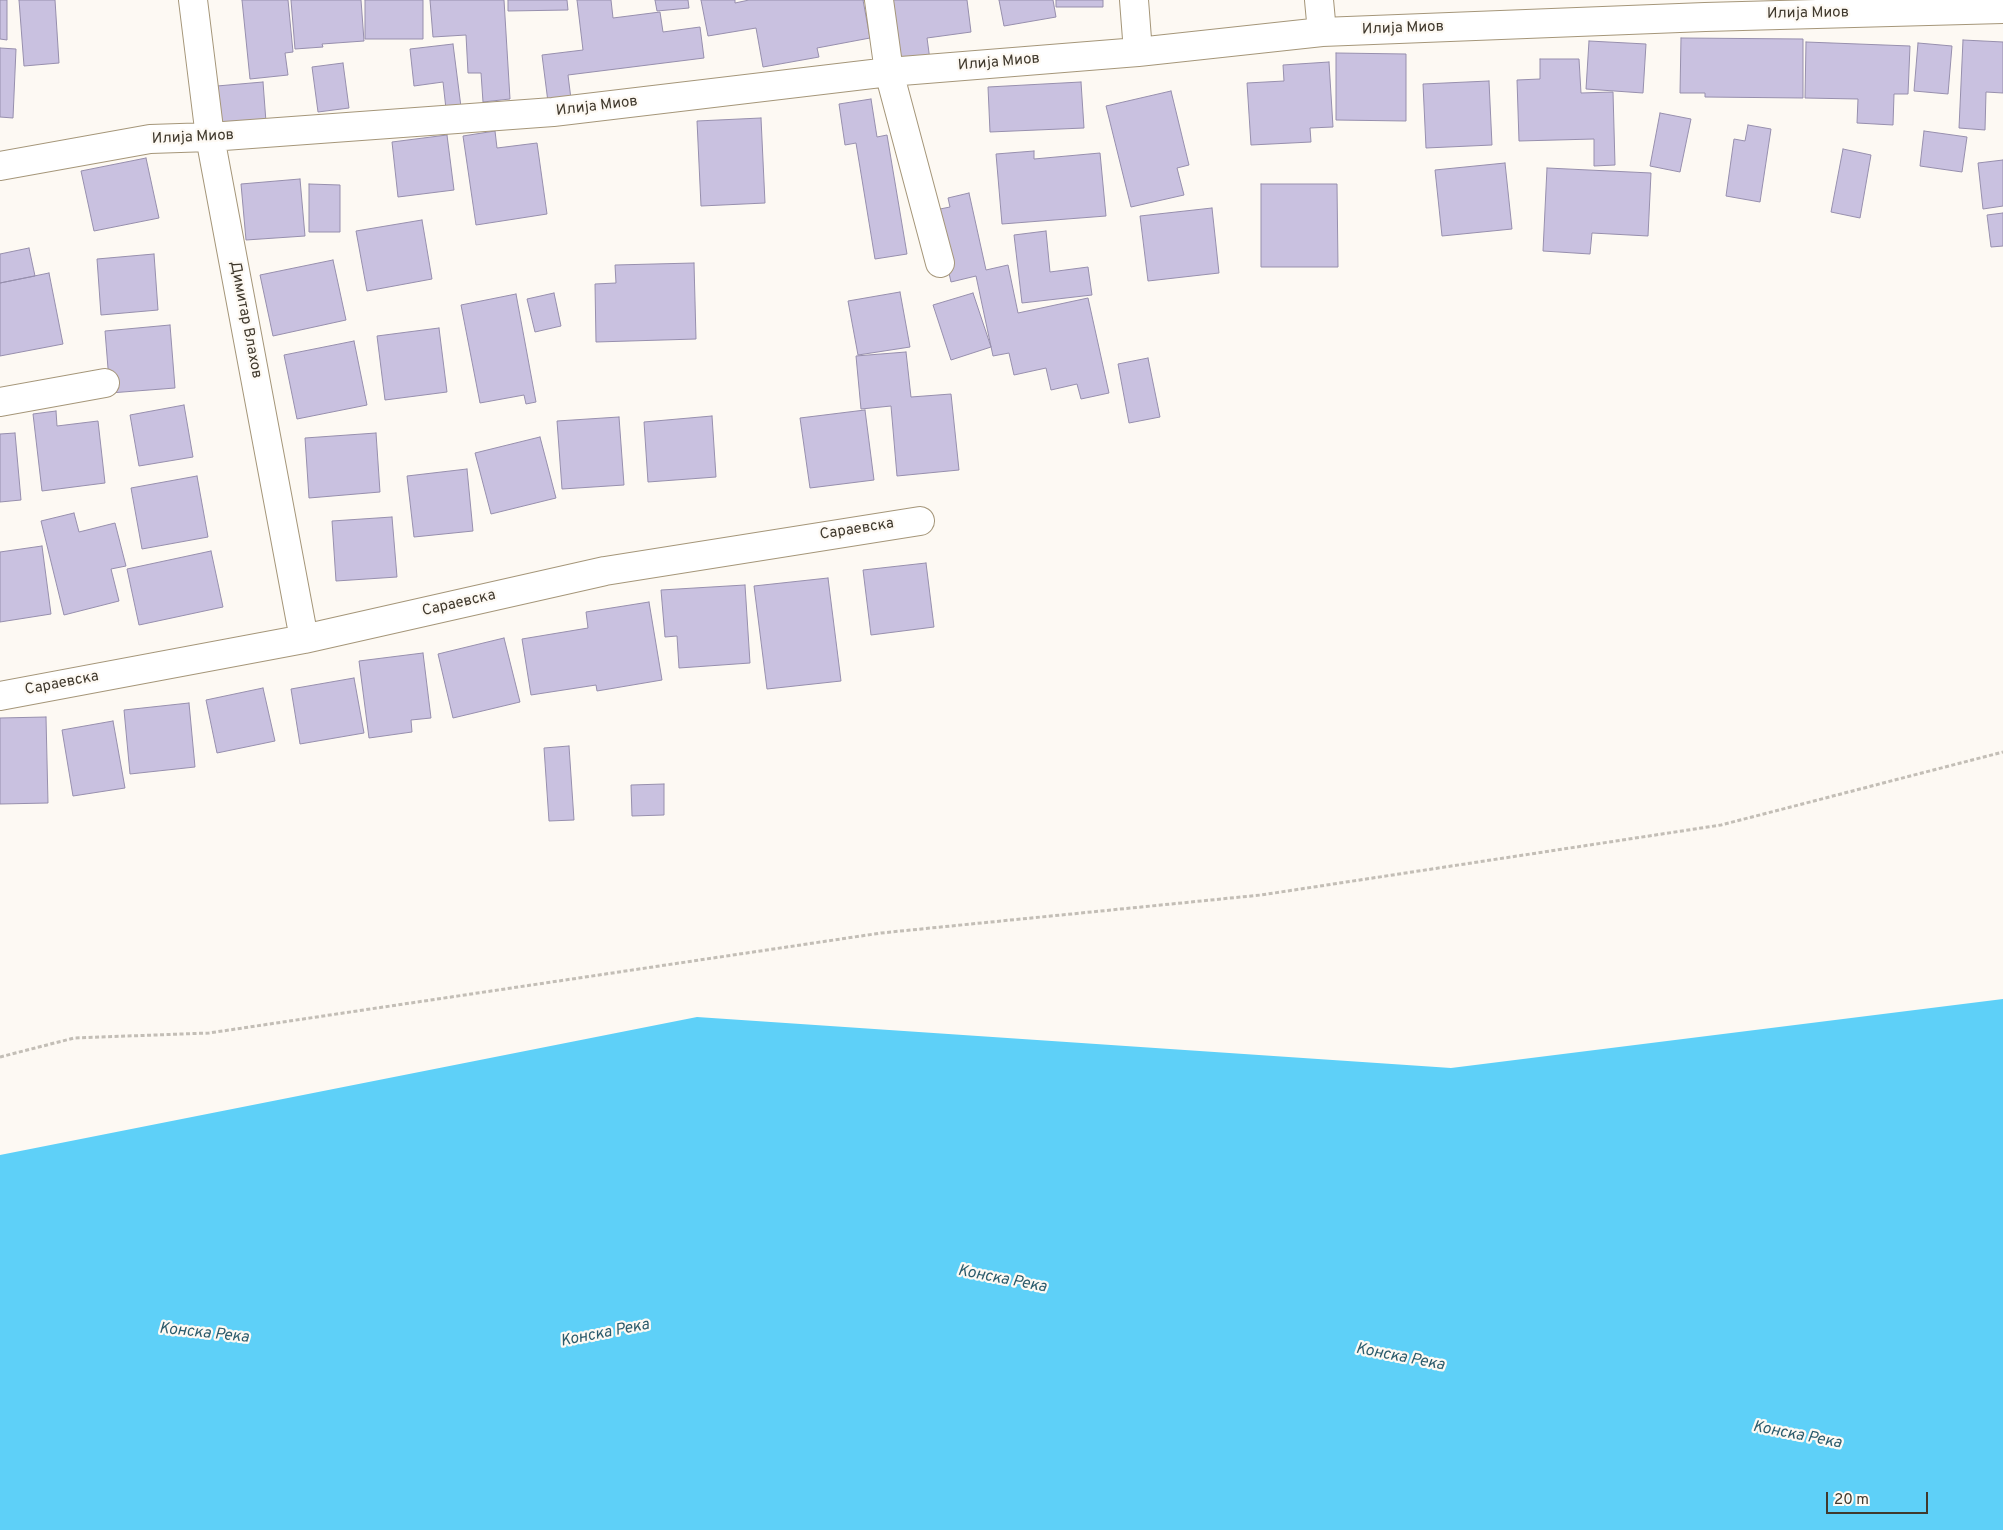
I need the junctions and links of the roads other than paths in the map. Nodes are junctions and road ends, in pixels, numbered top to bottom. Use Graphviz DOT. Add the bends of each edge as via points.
graph roads {
  1 [pos="193,0"];
  2 [pos="879,0"];
  3 [pos="1134,0"];
  4 [pos="1319,0"];
  5 [pos="1858,7"];
  6 [pos="1704,8"];
  7 [pos="2003,9"];
  8 [pos="1322,32"];
  9 [pos="1138,52"];
  10 [pos="889,72"];
  11 [pos="210,138"];
  12 [pos="0,166"];
  13 [pos="940,263"];
  14 [pos="105,383"];
  15 [pos="0,402"];
  16 [pos="920,521"];
  17 [pos="304,639"];
  18 [pos="0,696"];
  1 -- 11 [label="street, Димитар Влахов"];
  2 -- 10 [label="street"];
  3 -- 9 [label="street"];
  4 -- 8 [label="street"];
  5 -- 6 [label="street, Илија Миов"];
  5 -- 7 [label="street, Илија Миов"];
  6 -- 8 [label="street, Илија Миов"];
  8 -- 9 [label="street, Илија Миов"];
  9 -- 10 [label="street, Илија Миов"];
  10 -- 11 [label="street, Илија Миов" via="553,112"];
  10 -- 13 [label="street"];
  11 -- 12 [label="street, Илија Миов" via="150,139"];
  11 -- 17 [label="street, Димитар Влахов"];
  14 -- 15 [label="street"];
  16 -- 17 [label="street, Сараевска" via="606,571"];
  17 -- 18 [label="street, Сараевска"];
}
